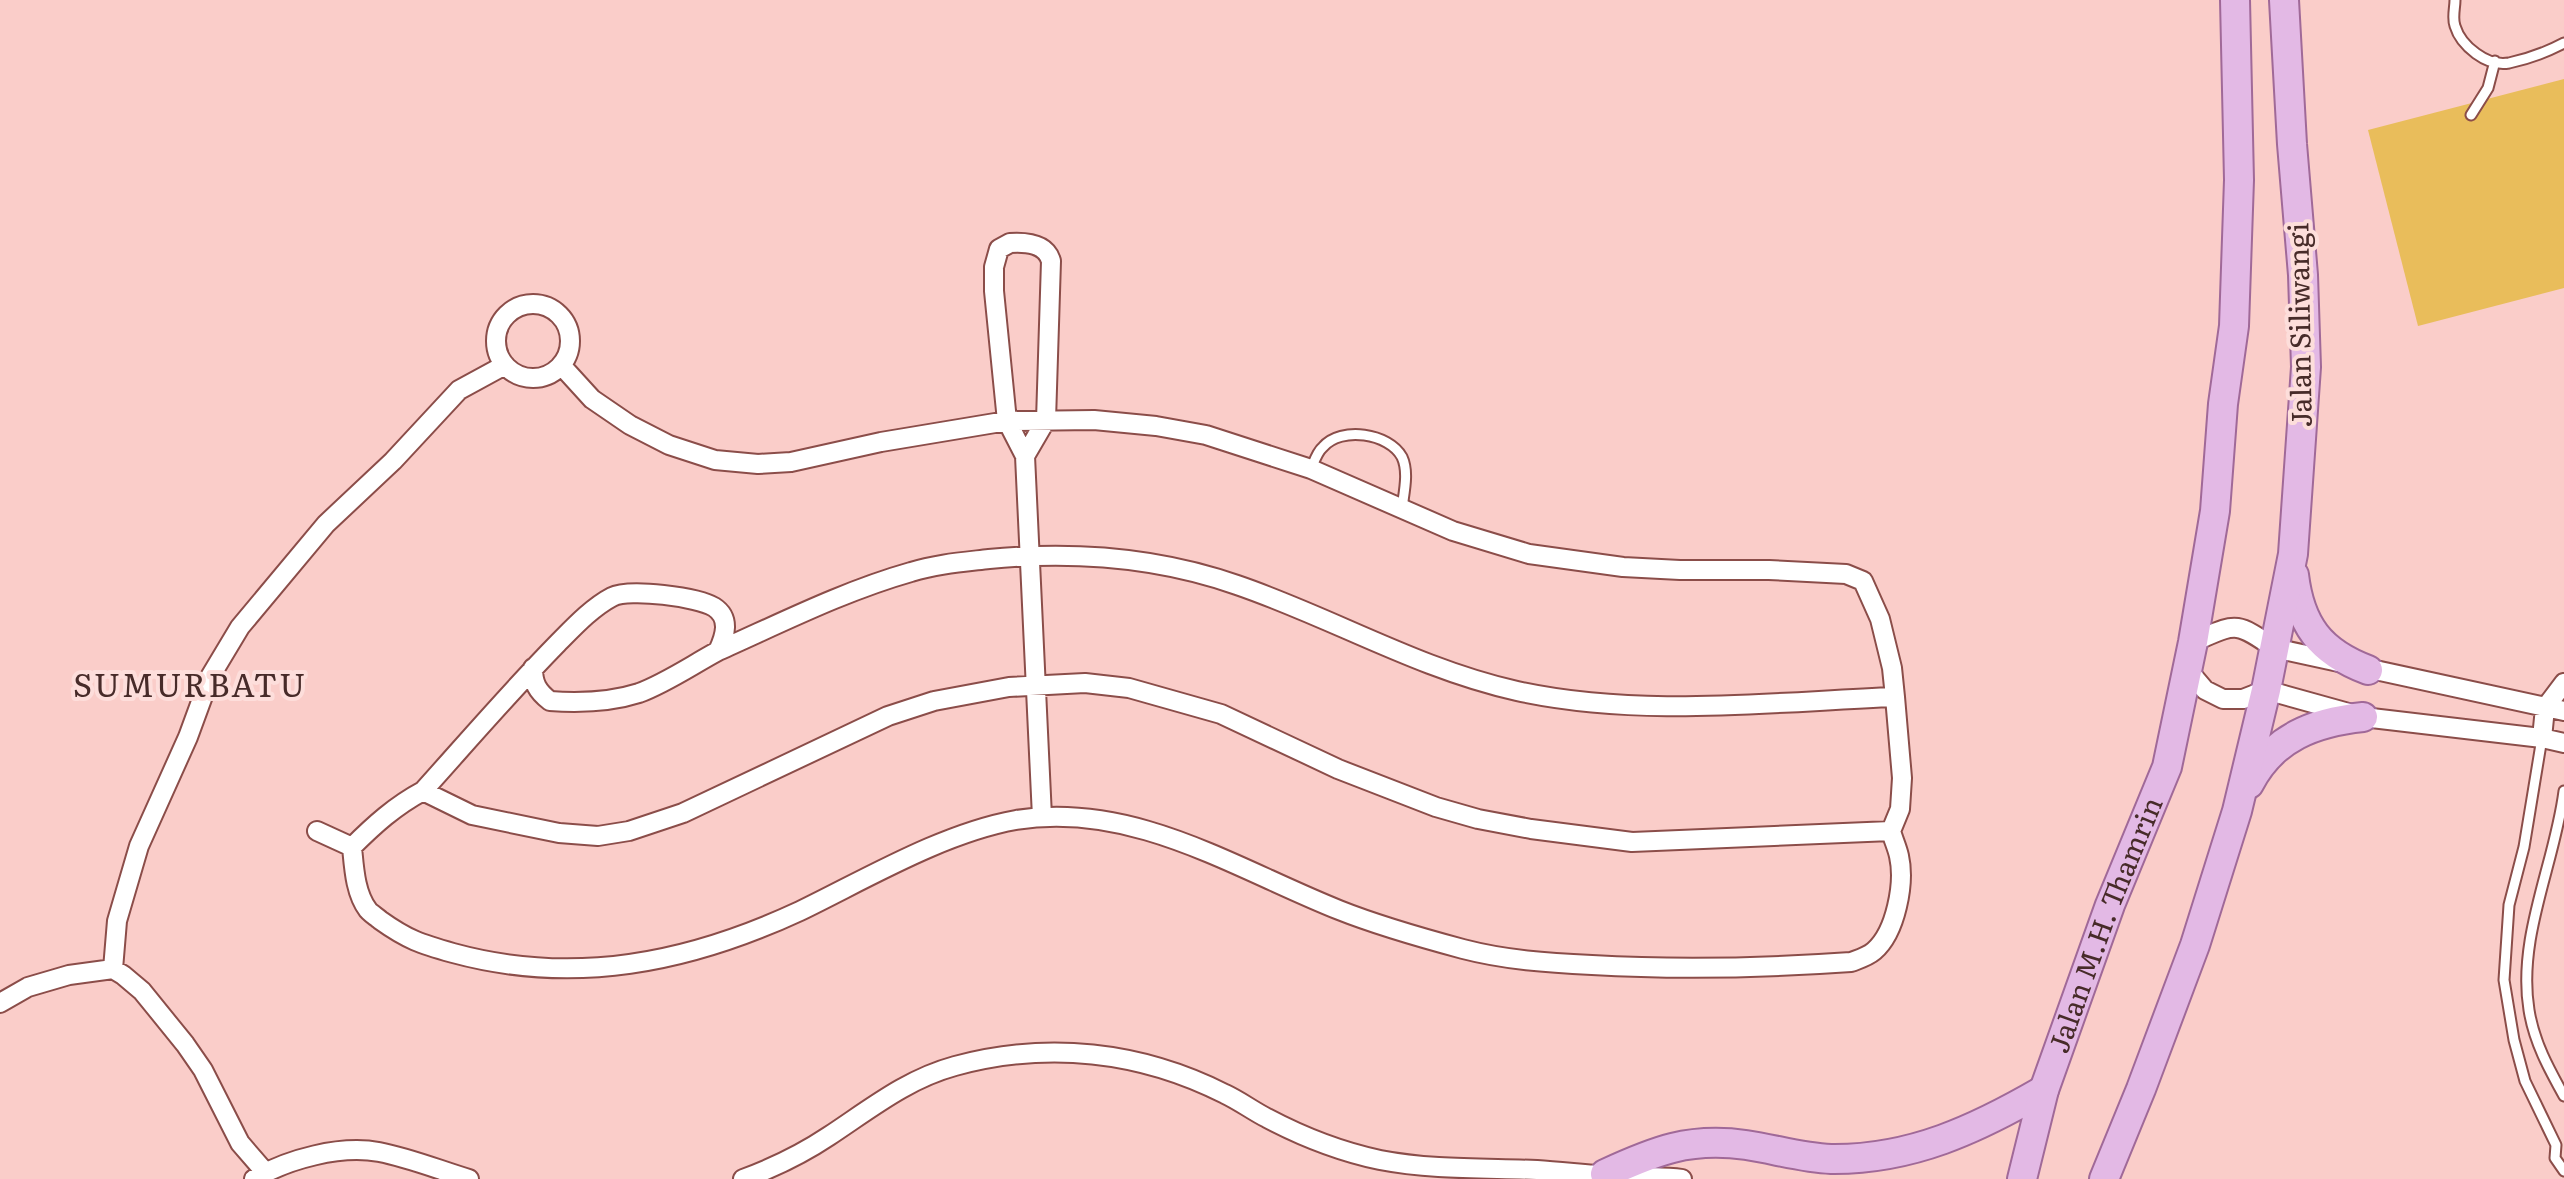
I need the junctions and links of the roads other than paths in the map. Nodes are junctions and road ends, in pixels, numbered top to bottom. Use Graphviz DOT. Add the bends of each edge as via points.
graph roads {
  1 [pos="2235,0"];
  2 [pos="2284,0"];
  3 [pos="2455,0"];
  4 [pos="2564,43"];
  5 [pos="2495,61"];
  6 [pos="2471,115"];
  7 [pos="505,365"];
  8 [pos="561,365"];
  9 [pos="1046,420"];
  10 [pos="1007,421"];
  11 [pos="1025,456"];
  12 [pos="1311,469"];
  13 [pos="1402,508"];
  14 [pos="2293,554"];
  15 [pos="1028,555"];
  16 [pos="2193,642"];
  17 [pos="2274,648"];
  18 [pos="718,651"];
  19 [pos="533,668"];
  20 [pos="2188,670"];
  21 [pos="2368,670"];
  22 [pos="2564,683"];
  23 [pos="1034,684"];
  24 [pos="2266,690"];
  25 [pos="1895,697"];
  26 [pos="2555,710"];
  27 [pos="2363,717"];
  28 [pos="2542,738"];
  29 [pos="2564,743"];
  30 [pos="423,791"];
  31 [pos="2564,791"];
  32 [pos="2237,811"];
  33 [pos="1042,817"];
  34 [pos="317,831"];
  35 [pos="1891,831"];
  36 [pos="352,847"];
  37 [pos="113,969"];
  38 [pos="0,1003"];
  39 [pos="2044,1090"];
  40 [pos="2564,1096"];
  41 [pos="2564,1136"];
  42 [pos="2556,1145"];
  43 [pos="2564,1171"];
  44 [pos="260,1176"];
  45 [pos="1620,1177"];
  46 [pos="469,1179"];
  47 [pos="743,1179"];
  48 [pos="1682,1179"];
  49 [pos="2022,1179"];
  50 [pos="2104,1179"];
  1 -- 16 [label="main road" via="2239,180 2234,326 2215,511"];
  2 -- 14 [label="main road, Jalan Siliwangi" via="2306,367"];
  3 -- 5 [label="lane" via="2453,23 2463,42 2480,57"];
  4 -- 5 [label="lane" via="2506,64"];
  5 -- 6 [label="lane" via="2488,88"];
  7 -- 8 [label="street" via="533,378"];
  7 -- 8 [label="street" via="496,346 499,325 513,310 533,304 553,310 566,325 569,346"];
  7 -- 37 [label="street" via="459,390 326,524 240,627 210,677 139,846 117,921"];
  8 -- 10 [label="street" via="592,399 630,425 715,460 791,462"];
  9 -- 10 [label="street"];
  9 -- 10 [label="street" via="1051,261 1041,247 1016,242 1001,246 994,267"];
  9 -- 11 [label="street"];
  9 -- 12 [label="street" via="1094,420 1206,435"];
  10 -- 11 [label="street"];
  11 -- 15 [label="street"];
  12 -- 13 [label="street"];
  12 -- 13 [label="lane" via="1322,447 1335,438 1353,433 1383,440 1401,455 1406,477"];
  13 -- 25 [label="street" via="1486,543 1572,561 1846,574 1863,581 1880,619"];
  14 -- 17 [label="main road, Jalan Siliwangi"];
  14 -- 21 [label="main road" via="2296,596 2314,635 2348,663"];
  15 -- 18 [label="street" via="911,572"];
  15 -- 23 [label="street"];
  15 -- 25 [label="street" via="1141,561 1186,570 1237,584 1478,681 1568,701 1654,706"];
  16 -- 17 [label="street" via="2226,627 2245,629"];
  16 -- 20 [label="main road"];
  17 -- 21 [label="street"];
  17 -- 24 [label="main road"];
  18 -- 19 [label="street" via="663,682 618,698 550,701 537,688"];
  18 -- 19 [label="street" via="726,628 717,609 654,593 625,593 604,602"];
  19 -- 30 [label="street"];
  20 -- 24 [label="street" via="2205,690 2223,699 2243,699"];
  20 -- 39 [label="main road, Jalan M.H. Thamrin" via="2167,767 2110,905"];
  21 -- 26 [label="street"];
  22 -- 26 [label="street"];
  23 -- 30 [label="street" via="934,701 888,716 683,813 629,831 598,836 522,827 472,815"];
  23 -- 33 [label="street"];
  23 -- 35 [label="street" via="1085,683 1170,698 1221,714 1338,769 1436,807 1531,829 1632,842"];
  24 -- 27 [label="street"];
  24 -- 32 [label="main road"];
  25 -- 35 [label="street" via="1902,778 1900,809"];
  26 -- 28 [label="street"];
  27 -- 28 [label="street"];
  27 -- 32 [label="main road" via="2330,721 2299,733 2271,753 2250,780"];
  28 -- 29 [label="street"];
  28 -- 42 [label="lane" via="2509,905 2504,980 2525,1081"];
  30 -- 36 [label="street" via="380,819"];
  31 -- 40 [label="lane" via="2527,970 2537,1044"];
  32 -- 50 [label="main road" via="2195,945"];
  33 -- 35 [label="street" via="1127,824 1196,847 1341,911 1465,950 1627,967 1762,968 1864,958 1895,918 1901,886"];
  33 -- 36 [label="street" via="978,829 694,952 594,968 494,963 412,942 368,911"];
  34 -- 36 [label="street"];
  37 -- 38 [label="street" via="47,981"];
  37 -- 44 [label="street" via="142,991 185,1044"];
  39 -- 45 [label="main road" via="1974,1129 1907,1150 1831,1159 1746,1145 1671,1146 1642,1157"];
  39 -- 49 [label="main road, Jalan M.H. Thamrin"];
  41 -- 42 [label="lane"];
  42 -- 43 [label="lane" via="2555,1158"];
  44 -- 46 [label="street" via="307,1158 376,1151"];
  45 -- 47 [label="street" via="1428,1168 1377,1159 1318,1141 1172,1073 1123,1057 1076,1051 953,1066 879,1101 772,1169"];
  45 -- 48 [label="street"];
}
